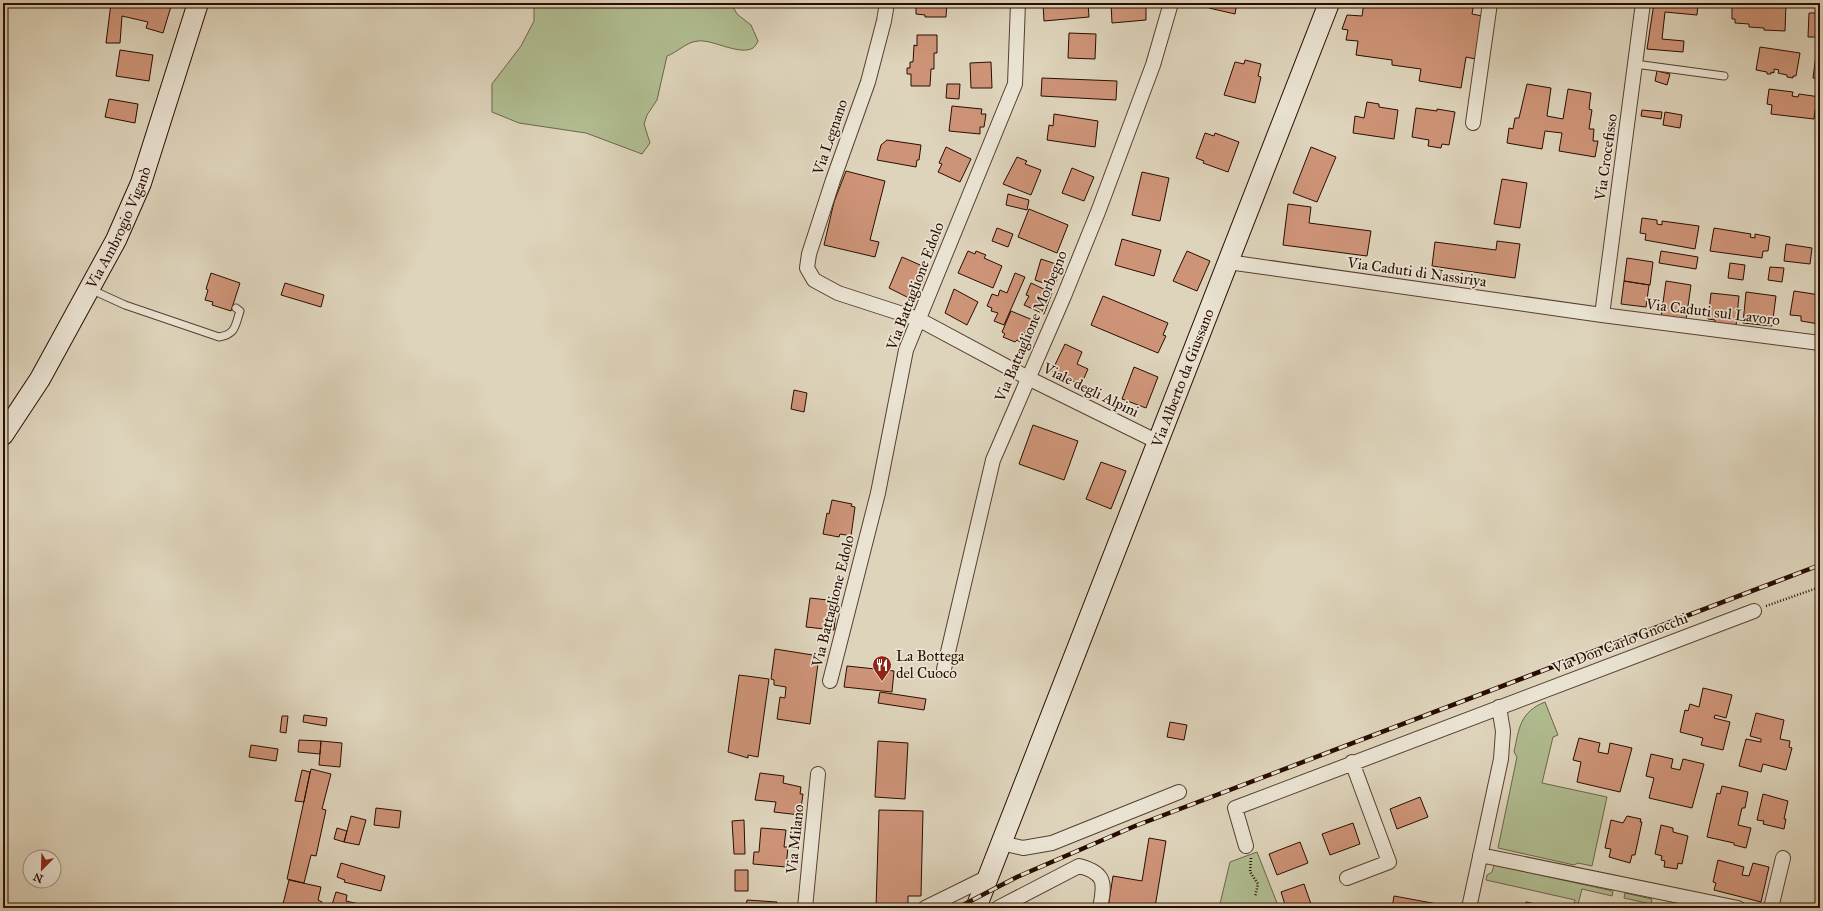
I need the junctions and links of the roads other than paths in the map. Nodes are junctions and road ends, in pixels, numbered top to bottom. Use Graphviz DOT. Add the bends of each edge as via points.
graph roads {
  1 [pos="198,3"];
  2 [pos="887,3"];
  3 [pos="1018,3"];
  4 [pos="1171,3"];
  5 [pos="1329,3"];
  6 [pos="1490,3"];
  7 [pos="1643,3"];
  8 [pos="1635,64"];
  9 [pos="1724,76"];
  10 [pos="1473,124"];
  11 [pos="1228,262"];
  12 [pos="814,280"];
  13 [pos="90,289"];
  14 [pos="236,308"];
  15 [pos="1602,315"];
  16 [pos="918,319"];
  17 [pos="1820,343"];
  18 [pos="1028,378"];
  19 [pos="3,435"];
  20 [pos="1158,442"];
  21 [pos="1754,611"];
  22 [pos="944,669"];
  23 [pos="830,681"];
  24 [pos="1499,707"];
  25 [pos="1352,762"];
  26 [pos="818,774"];
  27 [pos="1180,792"];
  28 [pos="1001,842"];
  29 [pos="1246,846"];
  30 [pos="1480,855"];
  31 [pos="1783,858"];
  32 [pos="988,877"];
  33 [pos="1347,878"];
  34 [pos="1670,901"];
  35 [pos="805,908"];
  36 [pos="925,908"];
  37 [pos="976,908"];
  38 [pos="998,908"];
  39 [pos="1100,908"];
  40 [pos="1469,908"];
  41 [pos="1738,908"];
  42 [pos="1770,908"];
  1 -- 13 [label="street, Via Ambrogio Viganò" via="141,183 116,240"];
  2 -- 12 [label="street, Via Legnano" via="868,82 809,254 808,268"];
  3 -- 16 [label="street, Via Battaglione Edolo" via="1015,84"];
  4 -- 18 [label="street, Via Battaglione Morbegno" via="1152,65 1103,198"];
  5 -- 11 [label="street, Via Alberto da Giussano"];
  6 -- 10 [label="street"];
  7 -- 8 [label="street, Via Crocefisso"];
  8 -- 9 [label="lane"];
  8 -- 15 [label="street, Via Crocefisso"];
  11 -- 15 [label="street, Via Caduti di Nassiriya"];
  11 -- 20 [label="street, Via Alberto da Giussano"];
  12 -- 16 [label="street, Viale degli Alpini" via="838,293"];
  13 -- 14 [label="lane" via="125,305 219,337 229,335 234,330 240,311"];
  13 -- 19 [label="street, Via Ambrogio Viganò" via="40,379"];
  15 -- 17 [label="street, Via Caduti sul Lavoro"];
  16 -- 18 [label="street, Viale degli Alpini"];
  16 -- 23 [label="street, Via Battaglione Edolo" via="906,350 878,493"];
  18 -- 20 [label="street, Viale degli Alpini"];
  18 -- 22 [label="street, Via Battaglione Morbegno" via="993,460"];
  20 -- 28 [label="street, Via Alberto da Giussano"];
  21 -- 24 [label="street, Via Don Carlo Gnocchi"];
  24 -- 25 [label="street, Via Don Carlo Gnocchi"];
  24 -- 30 [label="street" via="1503,731 1502,745"];
  25 -- 29 [label="street, Via Don Carlo Gnocchi" via="1235,808"];
  25 -- 33 [label="street" via="1389,862"];
  26 -- 35 [label="street, Via Milano"];
  27 -- 28 [label="street" via="1052,843 1023,848"];
  28 -- 32 [label="street, Via Alberto da Giussano"];
  30 -- 34 [label="street"];
  30 -- 40 [label="street"];
  31 -- 42 [label="street"];
  32 -- 36 [label="street"];
  32 -- 37 [label="street, Via Alberto da Giussano"];
  34 -- 41 [label="street"];
  38 -- 39 [label="street" via="1079,866 1093,870 1101,877 1104,889"];
}
